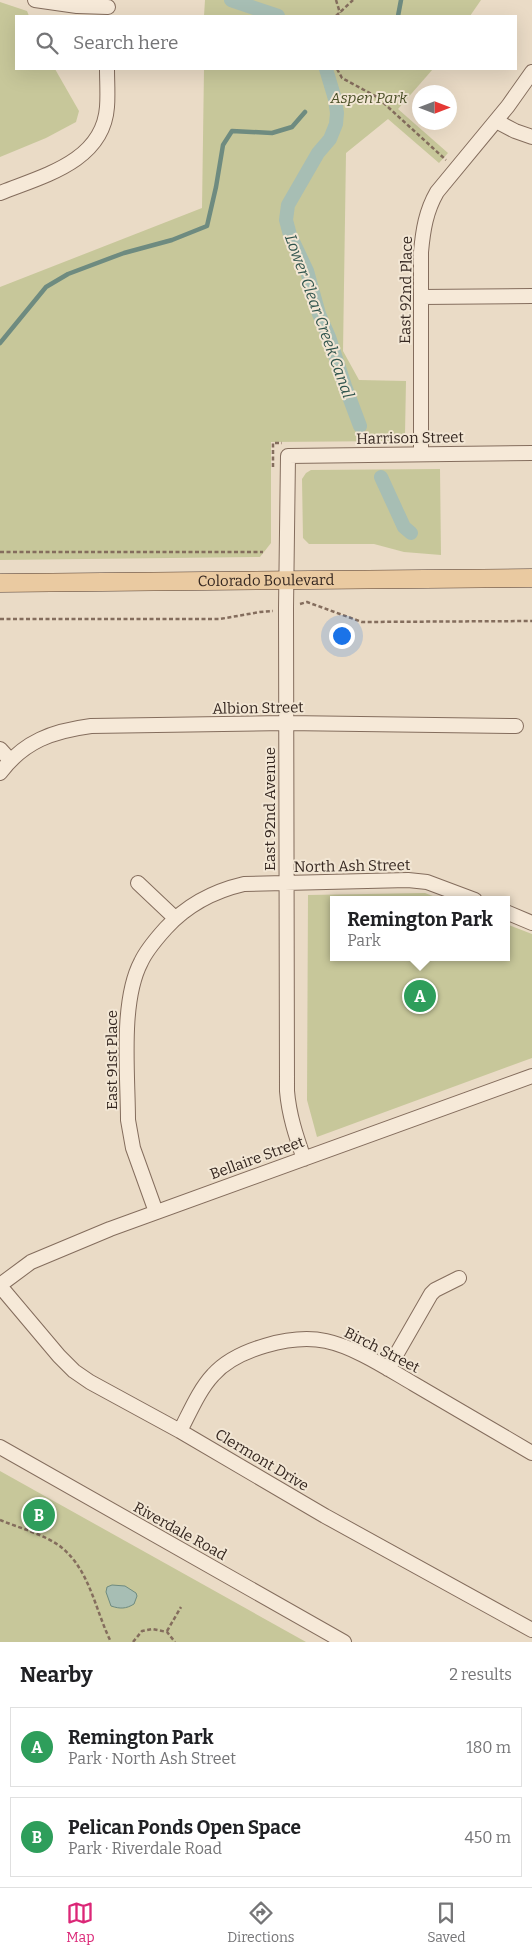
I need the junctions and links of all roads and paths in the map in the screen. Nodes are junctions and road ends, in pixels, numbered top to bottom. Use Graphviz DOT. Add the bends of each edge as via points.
graph roads {
  1 [pos="35,0"];
  2 [pos="336,0"];
  3 [pos="353,0"];
  4 [pos="108,8"];
  5 [pos="340,13"];
  6 [pos="337,15"];
  7 [pos="108,70"];
  8 [pos="338,70"];
  9 [pos="532,72"];
  10 [pos="496,121"];
  11 [pos="532,137"];
  12 [pos="446,160"];
  13 [pos="0,192"];
  14 [pos="532,296"];
  15 [pos="421,297"];
  16 [pos="532,453"];
  17 [pos="421,454"];
  18 [pos="288,456"];
  19 [pos="0,552"];
  20 [pos="263,552"];
  21 [pos="532,578"];
  22 [pos="286,580"];
  23 [pos="0,583"];
  24 [pos="307,602"];
  25 [pos="267,613"];
  26 [pos="0,619"];
  27 [pos="532,621"];
  28 [pos="286,723"];
  29 [pos="516,726"];
  30 [pos="0,749"];
  31 [pos="10,760"];
  32 [pos="0,773"];
  33 [pos="286,882"];
  34 [pos="138,883"];
  35 [pos="464,896"];
  36 [pos="510,914"];
  37 [pos="175,918"];
  38 [pos="532,923"];
  39 [pos="532,1076"];
  40 [pos="304,1159"];
  41 [pos="156,1212"];
  42 [pos="458,1278"];
  43 [pos="0,1286"];
  44 [pos="388,1369"];
  45 [pos="180,1431"];
  46 [pos="0,1447"];
  47 [pos="532,1453"];
  48 [pos="0,1520"];
  49 [pos="181,1607"];
  50 [pos="532,1630"];
  51 [pos="167,1632"];
  52 [pos="334,1640"];
  53 [pos="112,1642"];
  54 [pos="133,1642"];
  55 [pos="175,1642"];
  1 -- 4 [label="street"];
  2 -- 5 [label="path"];
  3 -- 5 [label="path"];
  5 -- 6 [label="path"];
  7 -- 13 [label="street" via="105,119 89,148 71,164"];
  8 -- 12 [label="path" via="342,78 377,97"];
  9 -- 10 [label="street, East 92nd Place"];
  10 -- 11 [label="street"];
  10 -- 15 [label="street, East 92nd Place" via="437,192 430,205 422,235"];
  14 -- 15 [label="street"];
  15 -- 17 [label="street, East 92nd Place"];
  16 -- 17 [label="street, Harrison Street"];
  17 -- 18 [label="street, Harrison Street"];
  18 -- 22 [label="street, East 92nd Avenue"];
  19 -- 20 [label="path"];
  21 -- 22 [label="main road, Colorado Boulevard"];
  22 -- 23 [label="main road, Colorado Boulevard"];
  22 -- 28 [label="street, East 92nd Avenue"];
  24 -- 27 [label="path" via="362,622"];
  25 -- 26 [label="path" via="220,619"];
  28 -- 29 [label="street, Albion Street"];
  28 -- 31 [label="street, Albion Street" via="73,728 36,740"];
  28 -- 33 [label="street, East 92nd Avenue"];
  30 -- 31 [label="street"];
  31 -- 32 [label="street, Albion Street"];
  33 -- 35 [label="street, North Ash Street" via="408,880 427,882"];
  33 -- 37 [label="street, North Ash Street" via="244,884 223,889"];
  33 -- 40 [label="street, East 92nd Avenue" via="287,1091 294,1130"];
  34 -- 37 [label="street"];
  36 -- 38 [label="street"];
  37 -- 41 [label="street, East 91st Place" via="140,963 128,1017 130,1137"];
  39 -- 40 [label="street, Bellaire Street"];
  40 -- 41 [label="street, Bellaire Street"];
  41 -- 43 [label="street, Bellaire Street" via="47,1254"];
  42 -- 44 [label="street" via="431,1294"];
  43 -- 45 [label="street, Clermont Drive" via="74,1371"];
  44 -- 45 [label="street, Birch Street" via="326,1341 298,1340 263,1347 229,1362 213,1375"];
  44 -- 47 [label="street, Birch Street"];
  45 -- 50 [label="street, Clermont Drive" via="325,1516"];
  46 -- 52 [label="street, Riverdale Road"];
  48 -- 53 [label="path" via="48,1540 68,1553 83,1574"];
  49 -- 51 [label="path"];
  51 -- 54 [label="path" via="142,1631"];
  51 -- 55 [label="path"];
}
